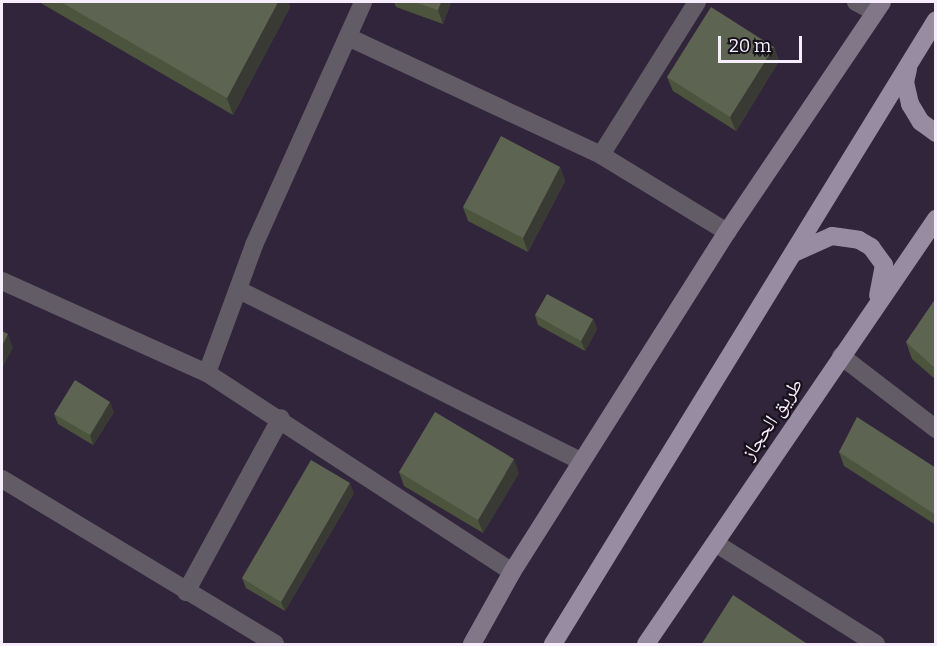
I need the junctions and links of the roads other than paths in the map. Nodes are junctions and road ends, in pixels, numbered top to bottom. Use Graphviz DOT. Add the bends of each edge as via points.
graph roads {
  1 [pos="363,2"];
  2 [pos="697,2"];
  3 [pos="856,2"];
  4 [pos="879,7"];
  5 [pos="936,20"];
  6 [pos="348,37"];
  7 [pos="908,67"];
  8 [pos="936,133"];
  9 [pos="601,155"];
  10 [pos="936,219"];
  11 [pos="727,232"];
  12 [pos="793,254"];
  13 [pos="2,281"];
  14 [pos="239,290"];
  15 [pos="875,305"];
  16 [pos="841,356"];
  17 [pos="207,373"];
  18 [pos="281,418"];
  19 [pos="936,429"];
  20 [pos="581,461"];
  21 [pos="2,479"];
  22 [pos="715,543"];
  23 [pos="512,572"];
  24 [pos="186,592"];
  25 [pos="275,645"];
  26 [pos="472,645"];
  27 [pos="553,645"];
  28 [pos="646,645"];
  29 [pos="876,645"];
  1 -- 6 [label="street"];
  2 -- 9 [label="street"];
  3 -- 4 [label="street"];
  4 -- 11 [label="main road"];
  5 -- 7 [label="main road"];
  6 -- 9 [label="street"];
  6 -- 14 [label="street" via="254,245"];
  7 -- 8 [label="main road" via="905,82 910,104 921,122"];
  7 -- 12 [label="main road"];
  9 -- 11 [label="street"];
  10 -- 15 [label="main road, طريق الحجاز"];
  11 -- 20 [label="main road"];
  12 -- 15 [label="main road" via="832,236 859,240 871,247 884,264"];
  12 -- 27 [label="main road"];
  13 -- 17 [label="street"];
  14 -- 17 [label="street"];
  14 -- 20 [label="street"];
  15 -- 16 [label="main road, طريق الحجاز"];
  16 -- 19 [label="street"];
  16 -- 22 [label="main road, طريق الحجاز"];
  17 -- 18 [label="street"];
  18 -- 23 [label="street"];
  18 -- 24 [label="street"];
  20 -- 23 [label="main road"];
  21 -- 24 [label="street"];
  22 -- 28 [label="main road, طريق الحجاز"];
  22 -- 29 [label="street"];
  23 -- 26 [label="main road"];
  24 -- 25 [label="street"];
}
